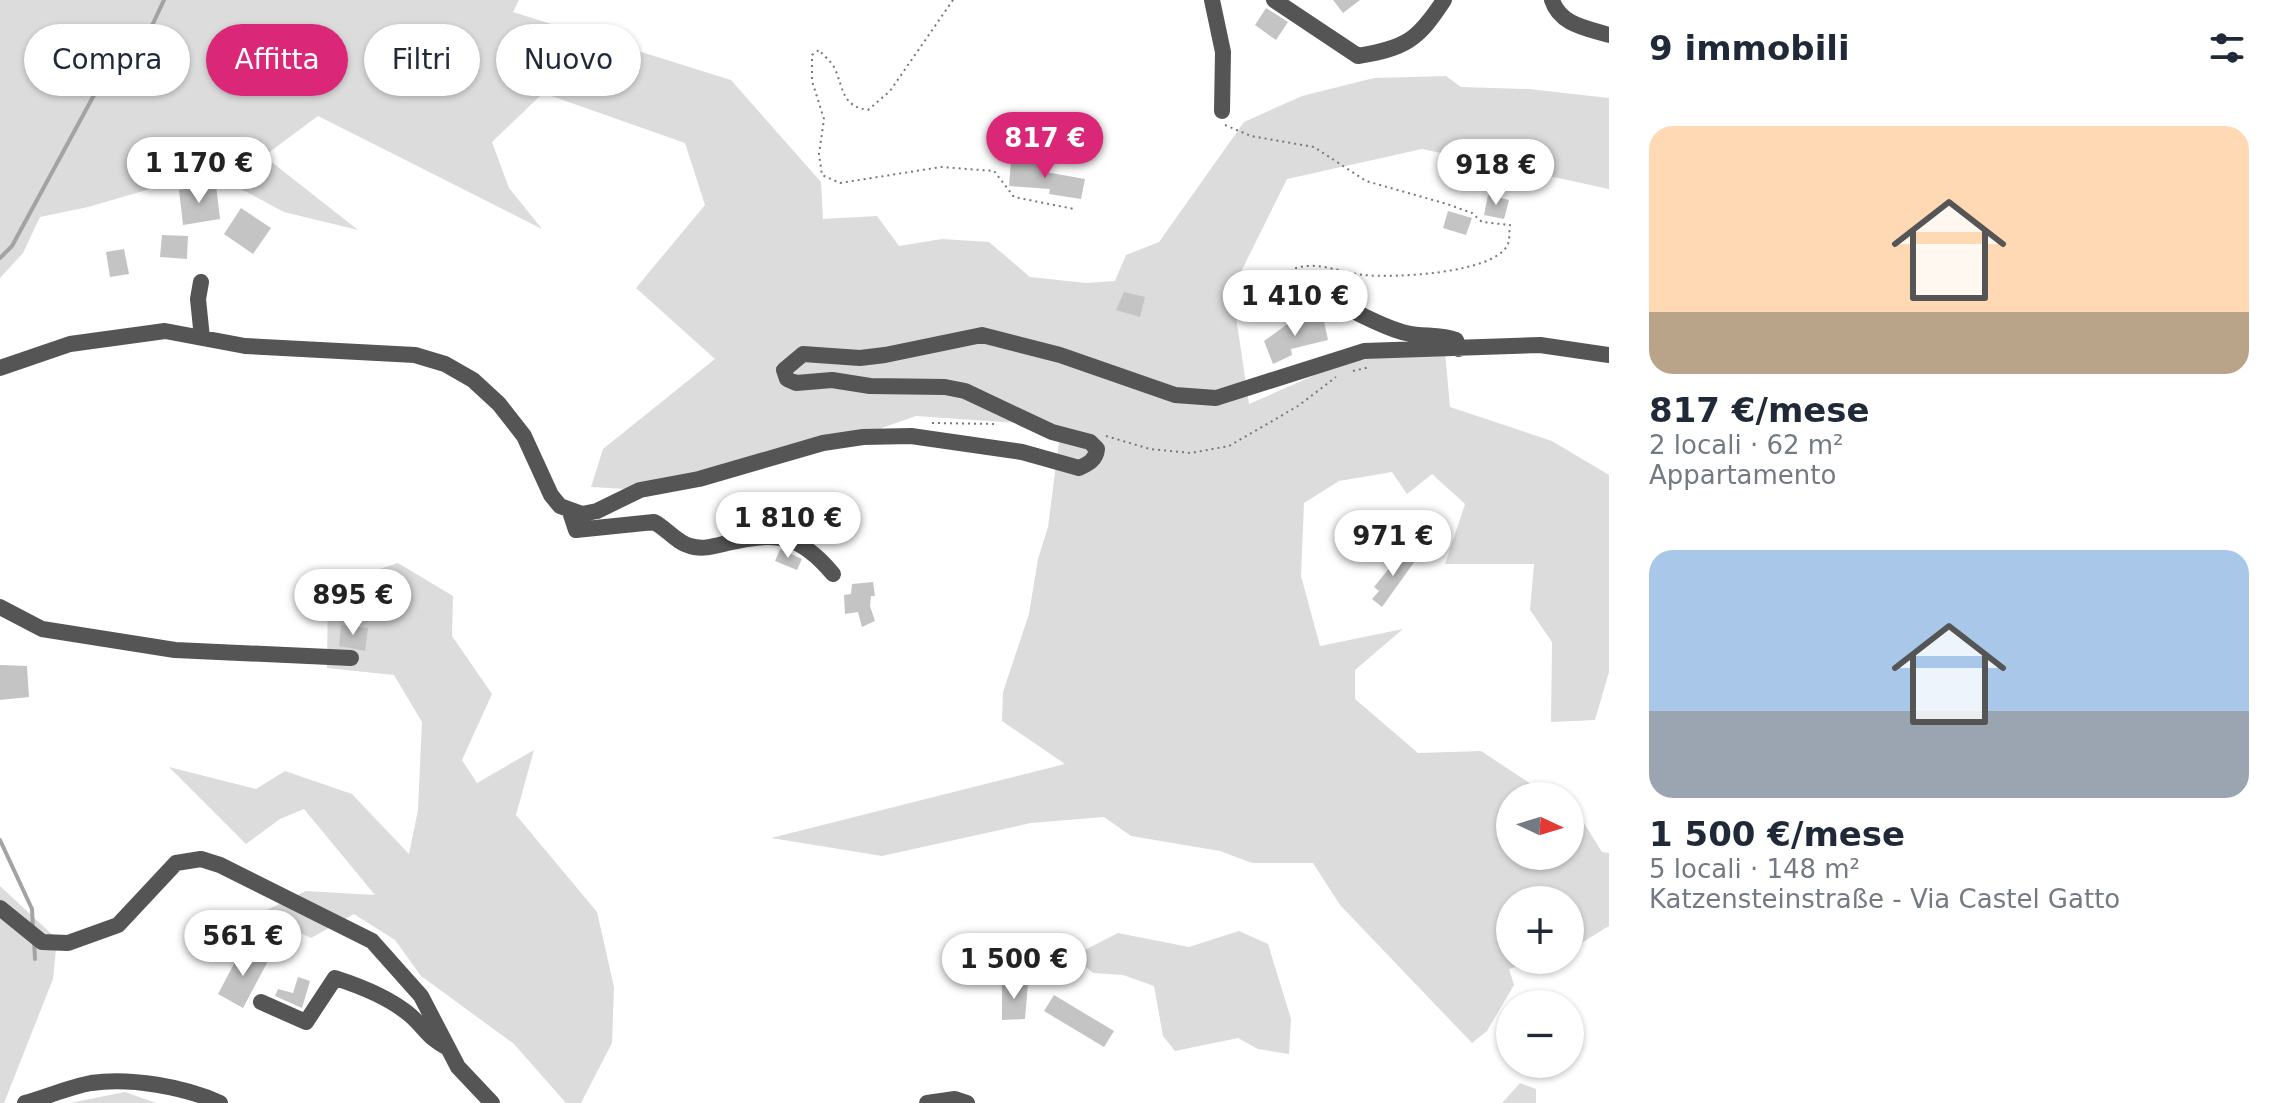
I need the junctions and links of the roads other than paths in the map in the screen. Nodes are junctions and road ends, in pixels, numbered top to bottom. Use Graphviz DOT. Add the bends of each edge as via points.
graph roads {
  1 [pos="1212,0"];
  2 [pos="1274,0"];
  3 [pos="1444,0"];
  4 [pos="1552,0"];
  5 [pos="1609,35"];
  6 [pos="1222,111"];
  7 [pos="201,282"];
  8 [pos="1266,313"];
  9 [pos="202,338"];
  10 [pos="1459,349"];
  11 [pos="1609,355"];
  12 [pos="0,368"];
  13 [pos="570,512"];
  14 [pos="833,574"];
  15 [pos="0,607"];
  16 [pos="351,658"];
  17 [pos="0,908"];
  18 [pos="261,1002"];
  19 [pos="448,1048"];
  20 [pos="25,1103"];
  21 [pos="220,1103"];
  22 [pos="492,1103"];
  23 [pos="927,1103"];
  24 [pos="967,1103"];
  1 -- 6 [label="street" via="1223,52"];
  2 -- 3 [label="street" via="1358,56 1411,42"];
  4 -- 5 [label="street" via="1568,22"];
  7 -- 9 [label="street"];
  8 -- 10 [label="street" via="1290,297 1320,298 1407,334 1456,340"];
  9 -- 12 [label="street" via="165,331 127,334 70,344"];
  9 -- 13 [label="street" via="330,353 415,355 445,364 499,404 524,436 551,495"];
  10 -- 11 [label="street" via="1540,345"];
  10 -- 13 [label="street" via="1364,351 1216,398 1175,395 1060,355 982,335 885,355 803,354 784,370 796,383 832,380 965,391 1022,419 1090,442 1096,454 1079,468 1022,452 911,436 823,443 699,479 640,490 597,511"];
  13 -- 14 [label="street" via="576,530 654,522 687,546 706,548 766,534 779,537 816,553"];
  15 -- 16 [label="street" via="42,629 175,650"];
  17 -- 19 [label="street" via="42,942 68,943 118,925 176,863 209,861 372,941 421,996"];
  18 -- 19 [label="street" via="306,1022 335,978 410,1015 430,1039"];
  19 -- 22 [label="street" via="471,1084"];
  20 -- 21 [label="street" via="91,1083 118,1082 183,1091"];
  23 -- 24 [label="street"];
}
